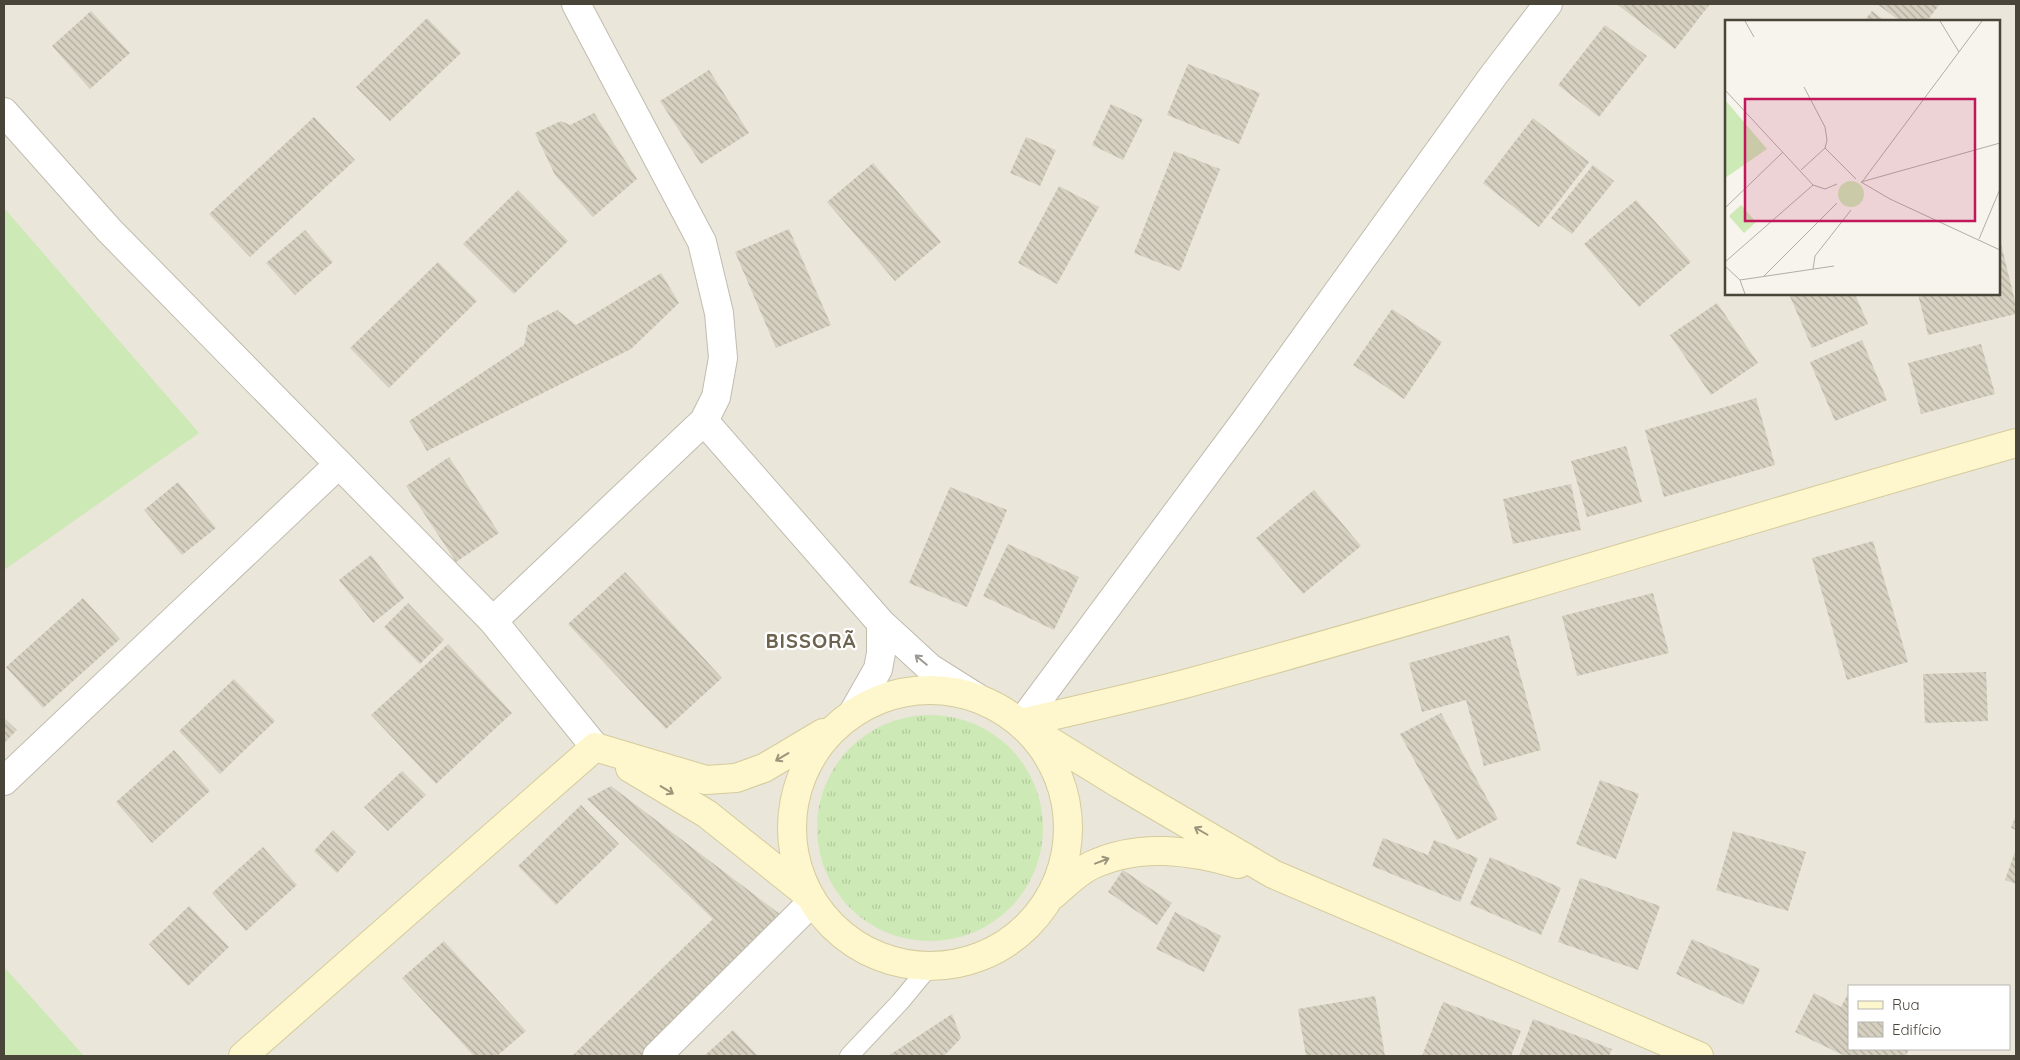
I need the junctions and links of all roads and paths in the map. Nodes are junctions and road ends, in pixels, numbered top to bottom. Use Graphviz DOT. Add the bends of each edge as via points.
graph roads {
  1 [pos="576,4"];
  2 [pos="1548,4"];
  3 [pos="4,112"];
  4 [pos="704,421"];
  5 [pos="2016,443"];
  6 [pos="339,464"];
  7 [pos="492,621"];
  8 [pos="880,623"];
  9 [pos="976,697"];
  10 [pos="846,718"];
  11 [pos="1021,724"];
  12 [pos="595,747"];
  13 [pos="4,781"];
  14 [pos="1273,874"];
  15 [pos="810,899"];
  16 [pos="1049,899"];
  17 [pos="929,967"];
  18 [pos="243,1056"];
  19 [pos="657,1056"];
  20 [pos="849,1056"];
  21 [pos="1699,1056"];
  1 -- 4 [label="street" via="702,242 719,313 724,358 716,397"];
  2 -- 11 [label="street"];
  3 -- 6 [label="street" via="109,230"];
  4 -- 7 [label="street"];
  4 -- 8 [label="street"];
  5 -- 11 [label="main road" via="1383,629 1184,684"];
  6 -- 7 [label="street"];
  6 -- 13 [label="street"];
  7 -- 12 [label="street"];
  9 -- 8 [label="street, one-way" via="930,668"];
  8 -- 10 [label="street" via="878,669"];
  9 -- 10 [label="main road" via="926,690 897,694 874,702"];
  9 -- 11 [label="main road"];
  10 -- 12 [label="main road, one-way" via="764,768 736,778 706,780"];
  10 -- 15 [label="main road" via="810,756 798,783 792,810 791,844 796,868"];
  14 -- 11 [label="main road, one-way"];
  11 -- 16 [label="main road" via="1042,746 1060,779 1066,801 1067,850 1061,874"];
  12 -- 15 [label="main road, one-way" via="707,814"];
  12 -- 18 [label="main road"];
  16 -- 14 [label="main road, one-way" via="1091,866 1116,856 1149,850 1210,856"];
  14 -- 21 [label="main road"];
  15 -- 17 [label="main road" via="834,929 866,951 895,962"];
  15 -- 19 [label="street"];
  16 -- 17 [label="main road" via="1019,934 989,954 955,965"];
  17 -- 20 [label="lane"];
}
